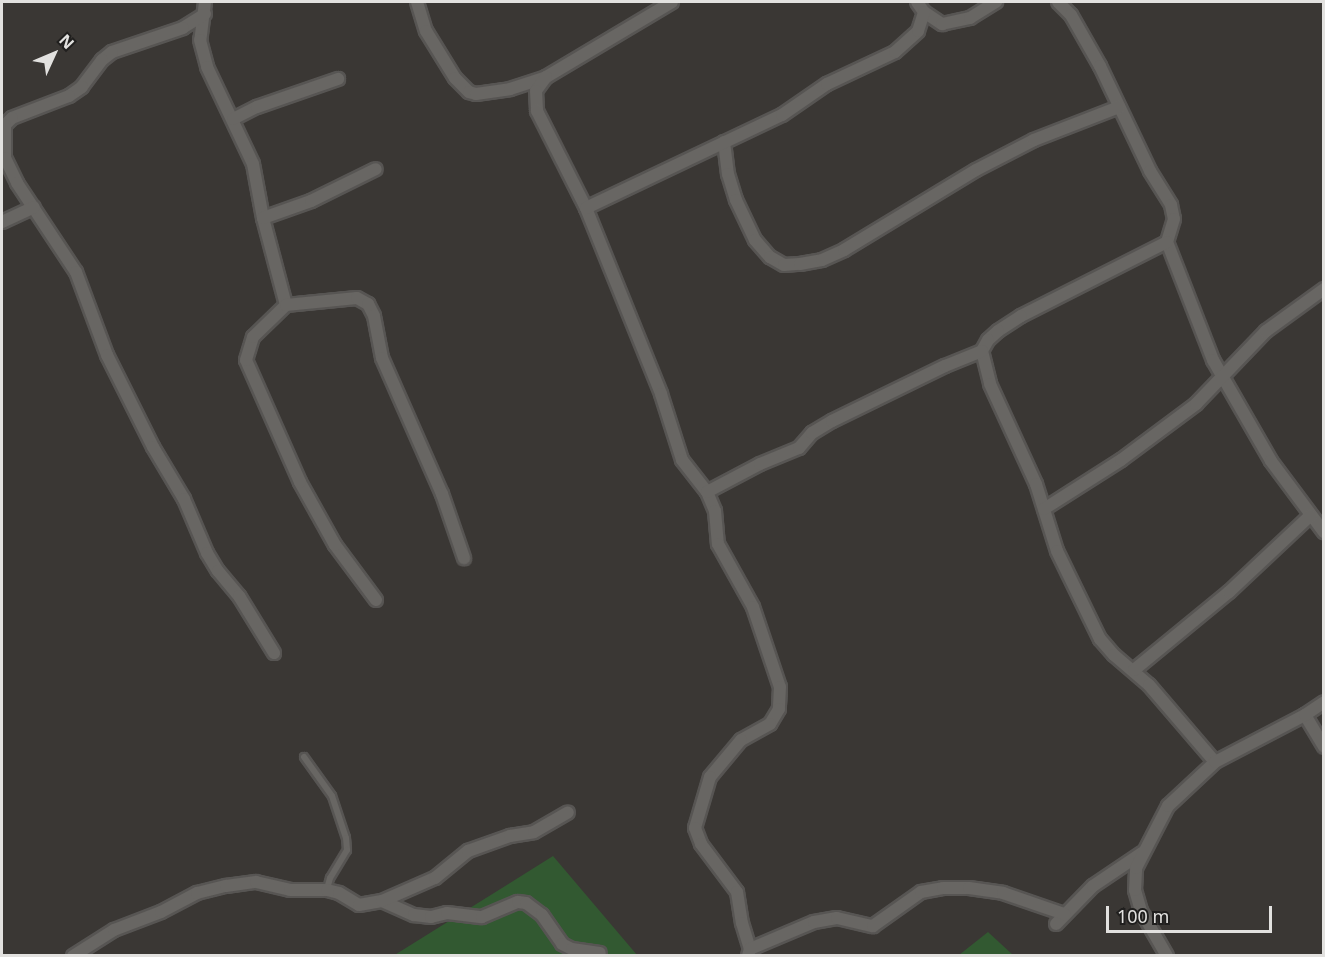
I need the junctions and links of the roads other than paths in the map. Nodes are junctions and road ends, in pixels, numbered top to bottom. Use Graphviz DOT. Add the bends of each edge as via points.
graph roads {
  1 [pos="417,2"];
  2 [pos="672,2"];
  3 [pos="996,2"];
  4 [pos="1058,2"];
  5 [pos="920,7"];
  6 [pos="205,8"];
  7 [pos="546,77"];
  8 [pos="338,80"];
  9 [pos="1119,107"];
  10 [pos="233,119"];
  11 [pos="3,125"];
  12 [pos="724,142"];
  13 [pos="376,168"];
  14 [pos="34,207"];
  15 [pos="586,208"];
  16 [pos="263,218"];
  17 [pos="2,222"];
  18 [pos="1167,242"];
  19 [pos="1323,289"];
  20 [pos="286,305"];
  21 [pos="982,351"];
  22 [pos="1223,377"];
  23 [pos="707,492"];
  24 [pos="1044,509"];
  25 [pos="1311,515"];
  26 [pos="1323,532"];
  27 [pos="464,558"];
  28 [pos="376,600"];
  29 [pos="274,653"];
  30 [pos="1134,669"];
  31 [pos="1323,702"];
  32 [pos="1305,716"];
  33 [pos="1323,747"];
  34 [pos="304,757"];
  35 [pos="1215,762"];
  36 [pos="568,812"];
  37 [pos="1142,853"];
  38 [pos="327,890"];
  39 [pos="382,901"];
  40 [pos="1064,914"];
  41 [pos="1056,924"];
  42 [pos="749,952"];
  43 [pos="600,953"];
  44 [pos="73,956"];
  45 [pos="1167,956"];
  1 -- 7 [label="street" via="426,31 455,78 469,92 510,89"];
  2 -- 7 [label="street"];
  3 -- 5 [label="street" via="970,18 942,24"];
  4 -- 9 [label="street" via="1071,15"];
  5 -- 12 [label="street" via="918,31 895,52 827,84 782,115"];
  6 -- 10 [label="street" via="200,40 207,67"];
  6 -- 11 [label="street" via="183,28 112,52 82,87 69,96"];
  7 -- 15 [label="street" via="536,91 537,111"];
  8 -- 10 [label="street"];
  9 -- 12 [label="street" via="1034,140 976,170 844,250 800,264 784,265 770,257 755,240 736,200"];
  9 -- 18 [label="street" via="1171,205 1174,219"];
  10 -- 16 [label="street" via="253,164"];
  11 -- 14 [label="street" via="5,158"];
  12 -- 15 [label="street"];
  13 -- 16 [label="street" via="311,201"];
  14 -- 17 [label="street"];
  14 -- 29 [label="street" via="76,272 107,355 184,500 207,554"];
  15 -- 23 [label="street" via="662,394 682,460"];
  16 -- 20 [label="street"];
  18 -- 21 [label="street" via="1021,316 998,331"];
  18 -- 22 [label="street" via="1183,289"];
  19 -- 22 [label="street" via="1266,331"];
  20 -- 27 [label="street" via="357,298 368,304 382,358 442,494"];
  20 -- 28 [label="street" via="253,337 246,360 300,482 335,545"];
  21 -- 23 [label="street" via="832,421 799,448"];
  21 -- 24 [label="street" via="990,384"];
  22 -- 24 [label="street" via="1196,404 1121,460"];
  22 -- 25 [label="street" via="1271,461"];
  23 -- 42 [label="street" via="716,511 718,544 753,607 780,687 779,709 770,724 741,740 710,777 695,828 701,844 738,892"];
  24 -- 30 [label="street" via="1057,551 1100,639"];
  25 -- 26 [label="street"];
  25 -- 30 [label="street" via="1229,592"];
  30 -- 35 [label="street"];
  31 -- 32 [label="street"];
  32 -- 33 [label="street"];
  32 -- 35 [label="street"];
  34 -- 38 [label="lane" via="332,796 346,838 347,849"];
  35 -- 37 [label="street" via="1168,806"];
  36 -- 39 [label="street" via="534,832 468,851 435,878"];
  37 -- 40 [label="street" via="1093,886"];
  37 -- 45 [label="street" via="1136,868 1135,890 1141,911"];
  38 -- 39 [label="street" via="359,905"];
  38 -- 44 [label="street" via="290,890 256,882 197,893 114,930"];
  39 -- 43 [label="street" via="414,915 431,917 447,913 482,917 518,902 525,903 542,915 562,944"];
  40 -- 41 [label="street"];
  40 -- 42 [label="street" via="1003,893 943,888 921,892 873,926 837,918 814,922"];
}
